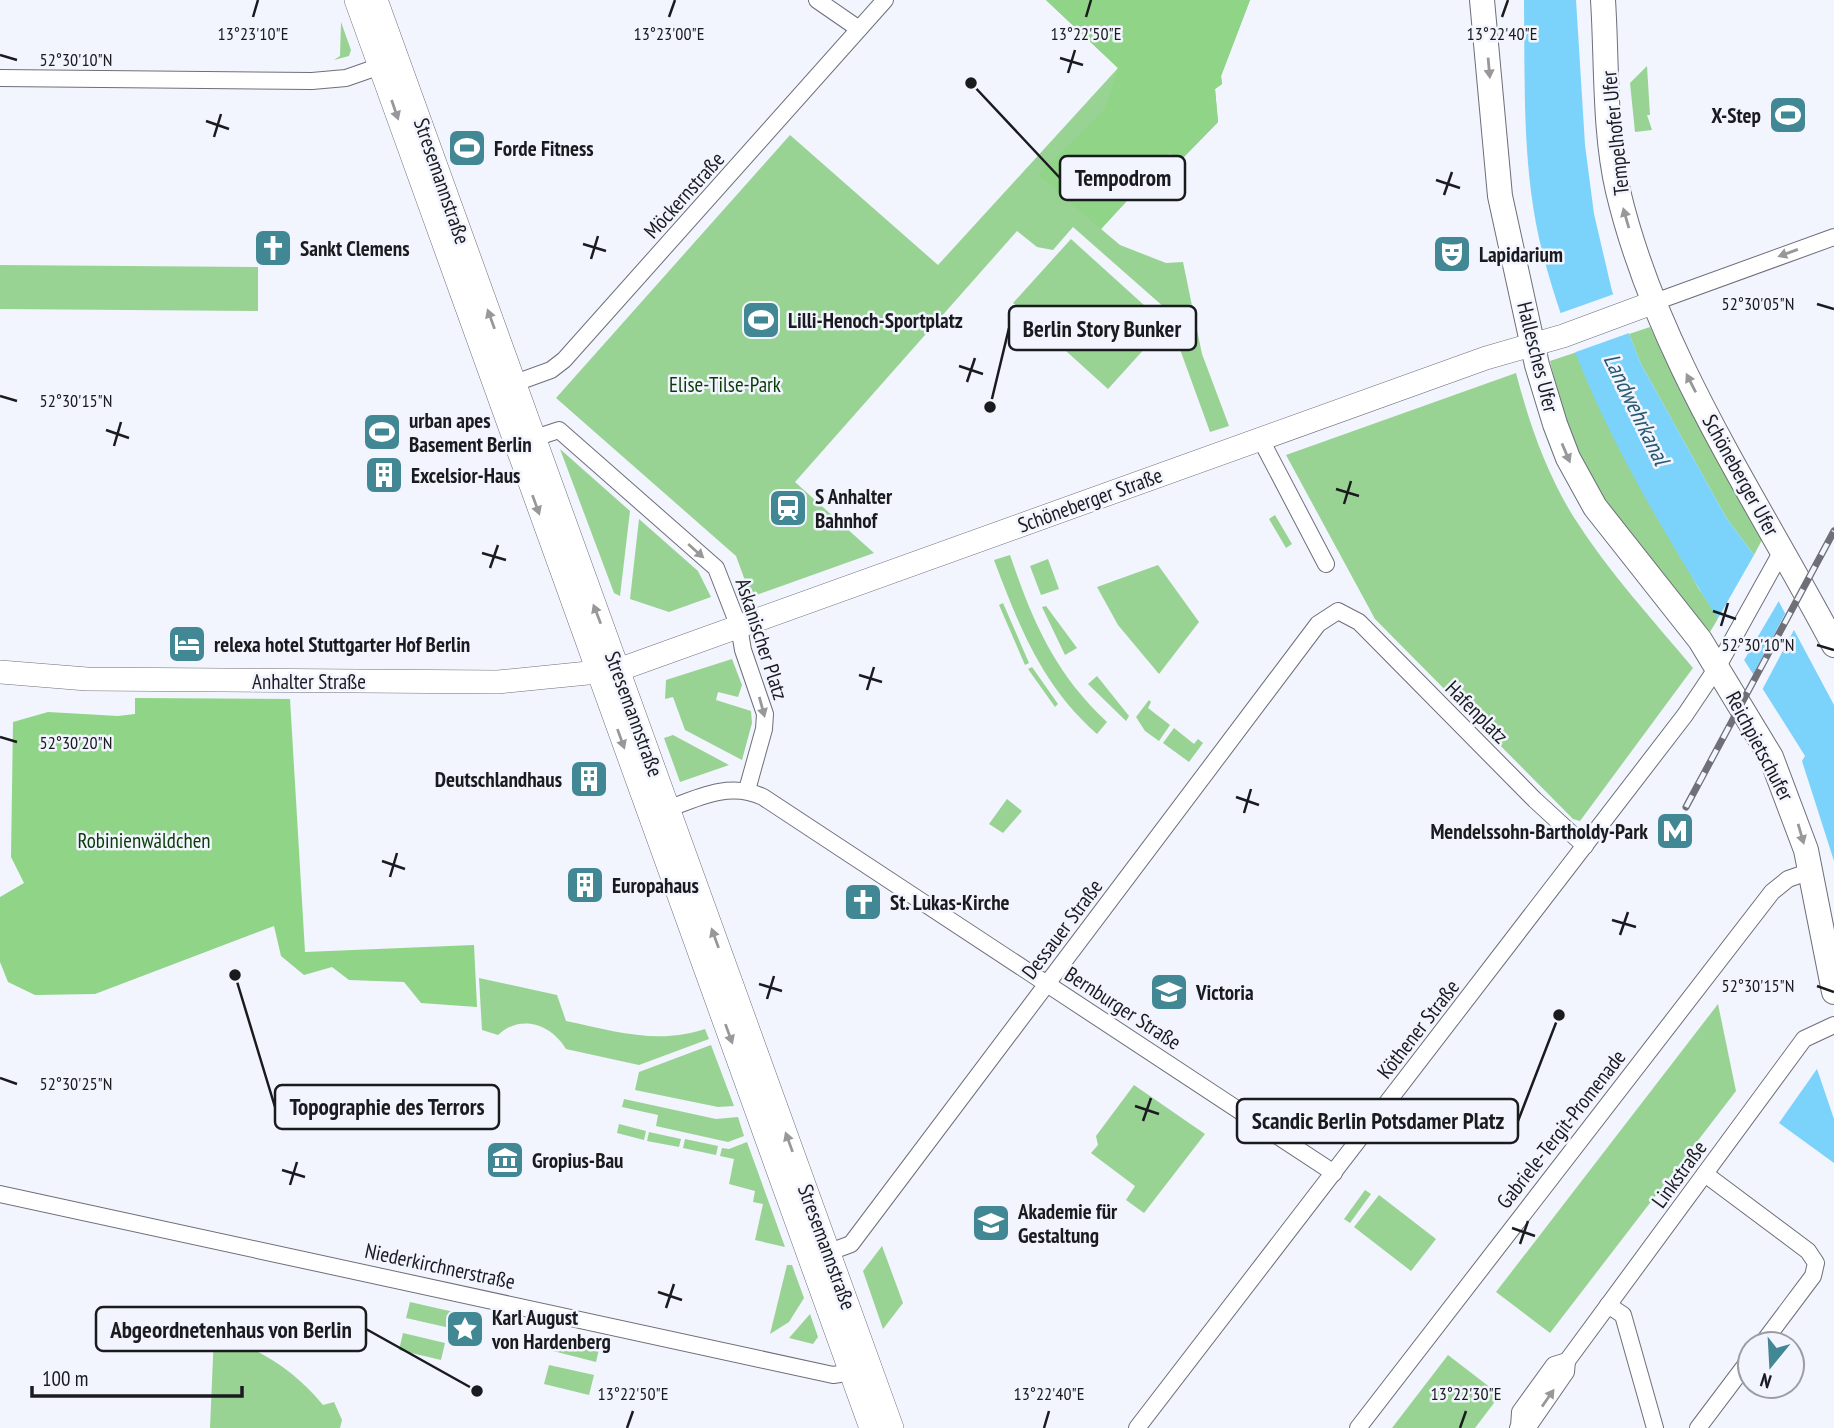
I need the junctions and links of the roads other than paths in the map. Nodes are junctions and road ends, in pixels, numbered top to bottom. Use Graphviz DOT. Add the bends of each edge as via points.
graph roads {
  1 [pos="356,0"];
  2 [pos="376,0"];
  3 [pos="817,0"];
  4 [pos="885,0"];
  5 [pos="1482,0"];
  6 [pos="1603,0"];
  7 [pos="859,29"];
  8 [pos="389,63"];
  9 [pos="0,78"];
  10 [pos="1834,237"];
  11 [pos="1652,303"];
  12 [pos="1532,344"];
  13 [pos="505,387"];
  14 [pos="1259,438"];
  15 [pos="524,442"];
  16 [pos="1776,560"];
  17 [pos="1326,564"];
  18 [pos="1338,611"];
  19 [pos="739,627"];
  20 [pos="1834,645"];
  21 [pos="1722,658"];
  22 [pos="0,672"];
  23 [pos="608,673"];
  24 [pos="747,790"];
  25 [pos="659,812"];
  26 [pos="1586,846"];
  27 [pos="1811,871"];
  28 [pos="1047,984"];
  29 [pos="1834,992"];
  30 [pos="1834,1025"];
  31 [pos="1334,1173"];
  32 [pos="1705,1174"];
  33 [pos="0,1194"];
  34 [pos="820,1255"];
  35 [pos="1608,1305"];
  36 [pos="1772,1330"];
  37 [pos="861,1371"];
  38 [pos="1736,1378"];
  39 [pos="871,1428"];
  40 [pos="892,1428"];
  41 [pos="1137,1428"];
  42 [pos="1358,1428"];
  43 [pos="1519,1428"];
  44 [pos="1656,1428"];
  45 [pos="1698,1428"];
  1 -- 8 [label="street, Stresemannstraße"];
  2 -- 8 [label="street, Stresemannstraße"];
  3 -- 7 [label="street"];
  4 -- 7 [label="street, Möckernstraße"];
  5 -- 12 [label="main road, Hallesches Ufer, one-way" via="1500,196"];
  11 -- 6 [label="main road, Tempelhofer Ufer, one-way" via="1618,190"];
  7 -- 13 [label="street, Möckernstraße" via="564,360 551,370"];
  8 -- 9 [label="street" via="346,78 312,81"];
  8 -- 13 [label="street, Stresemannstraße"];
  10 -- 11 [label="street, one-way"];
  11 -- 12 [label="street, Schöneberger Straße"];
  16 -- 11 [label="main road, Schöneberger Ufer, one-way"];
  12 -- 14 [label="street, Schöneberger Straße"];
  12 -- 21 [label="main road, Hallesches Ufer, one-way" via="1555,424 1581,483 1607,526"];
  13 -- 15 [label="street, Stresemannstraße"];
  14 -- 17 [label="street"];
  14 -- 19 [label="street, Schöneberger Straße"];
  15 -- 19 [label="street, Askanischer Platz, one-way" via="559,430 716,568"];
  15 -- 23 [label="street, Stresemannstraße"];
  16 -- 20 [label="main road, Schöneberger Ufer"];
  16 -- 21 [label="street, Köthener Straße"];
  18 -- 26 [label="street, Hafenplatz" via="1359,622"];
  18 -- 28 [label="street, Dessauer Straße" via="1318,624"];
  19 -- 23 [label="street, Schöneberger Straße"];
  19 -- 24 [label="street, Askanischer Platz, one-way" via="765,719"];
  21 -- 26 [label="street, Köthener Straße"];
  21 -- 27 [label="main road, Reichpietschufer, one-way" via="1794,811"];
  22 -- 23 [label="street, Anhalter Straße" via="87,679 485,682"];
  23 -- 25 [label="street, Stresemannstraße"];
  24 -- 25 [label="street" via="721,791"];
  24 -- 28 [label="street, Bernburger Straße"];
  25 -- 34 [label="street, Stresemannstraße"];
  26 -- 31 [label="street, Köthener Straße"];
  27 -- 29 [label="main road, Reichpietschufer"];
  27 -- 42 [label="street, Gabriele-Tergit-Promenade" via="1788,879 1772,892"];
  28 -- 31 [label="street, Bernburger Straße"];
  28 -- 34 [label="street, Dessauer Straße" via="851,1244"];
  30 -- 32 [label="street, Linkstraße" via="1804,1039"];
  31 -- 41 [label="street, Köthener Straße"];
  32 -- 35 [label="street, Linkstraße"];
  32 -- 36 [label="street" via="1815,1258 1813,1276"];
  33 -- 37 [label="street, Niederkirchnerstraße" via="833,1375"];
  34 -- 37 [label="street, Stresemannstraße"];
  35 -- 43 [label="street, Linkstraße" via="1567,1361 1554,1365 1520,1412"];
  35 -- 44 [label="street" via="1623,1315"];
  37 -- 39 [label="street, Stresemannstraße"];
  37 -- 40 [label="street, Stresemannstraße"];
  38 -- 45 [label="street"];
}
